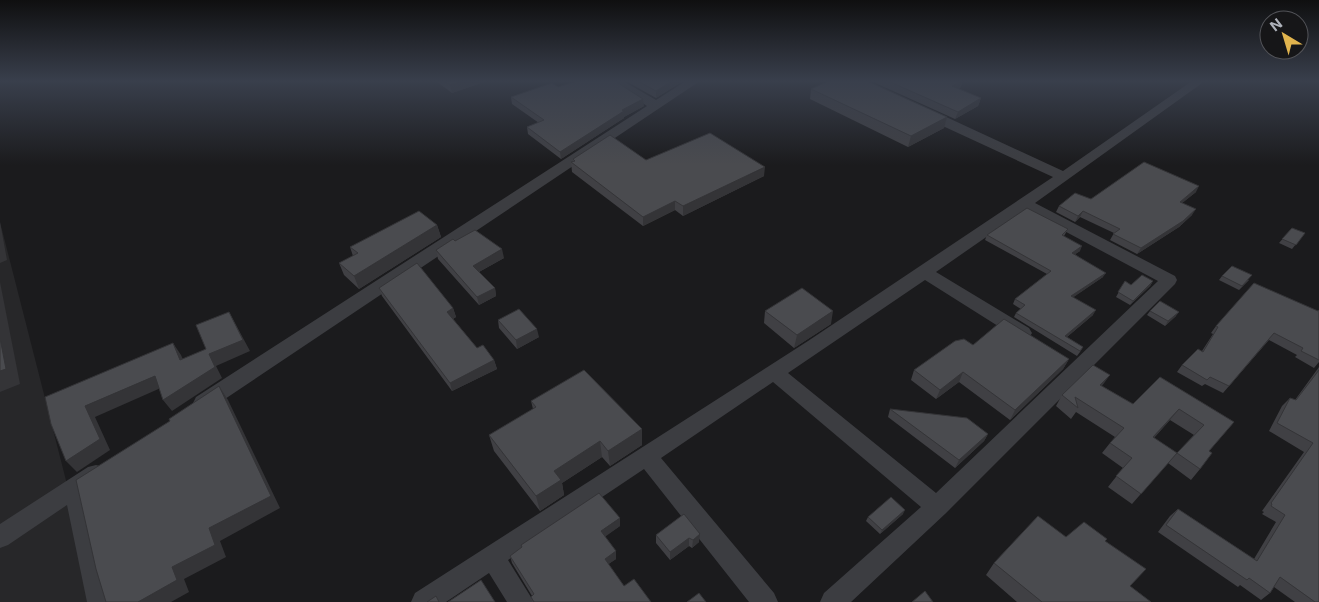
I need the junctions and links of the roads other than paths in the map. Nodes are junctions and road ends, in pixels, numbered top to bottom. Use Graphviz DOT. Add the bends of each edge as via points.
graph roads {
  1 [pos="649,109"];
  2 [pos="918,109"];
  3 [pos="1159,109"];
  4 [pos="1064,176"];
  5 [pos="1024,203"];
  6 [pos="923,272"];
  7 [pos="1038,343"];
  8 [pos="774,372"];
  9 [pos="191,411"];
  10 [pos="646,456"];
  11 [pos="108,466"];
  12 [pos="75,488"];
  13 [pos="937,507"];
  14 [pos="0,537"];
  15 [pos="492,557"];
  16 [pos="100,602"];
  17 [pos="424,602"];
  18 [pos="521,602"];
  19 [pos="765,602"];
  20 [pos="832,602"];
  1 -- 9 [label="street"];
  2 -- 4 [label="street"];
  3 -- 4 [label="street"];
  4 -- 5 [label="street"];
  5 -- 6 [label="street"];
  5 -- 13 [label="street" via="1169,280 1071,363"];
  6 -- 7 [label="street"];
  6 -- 8 [label="street"];
  8 -- 10 [label="street"];
  8 -- 13 [label="street"];
  10 -- 15 [label="street"];
  10 -- 19 [label="street"];
  11 -- 12 [label="street"];
  12 -- 14 [label="street"];
  12 -- 16 [label="street"];
  13 -- 20 [label="street"];
  15 -- 17 [label="street"];
  15 -- 18 [label="street"];
}
